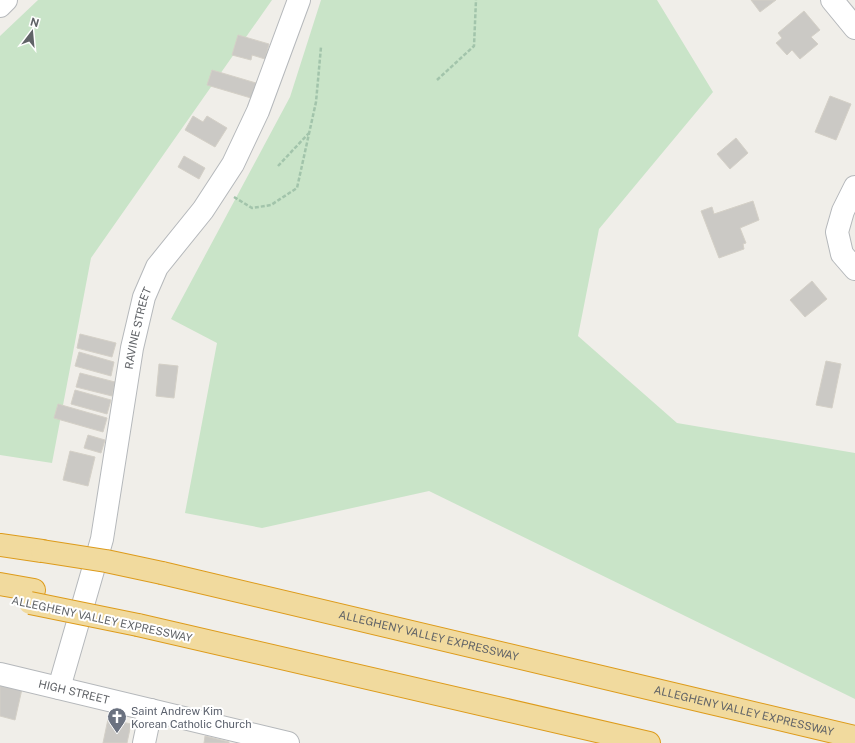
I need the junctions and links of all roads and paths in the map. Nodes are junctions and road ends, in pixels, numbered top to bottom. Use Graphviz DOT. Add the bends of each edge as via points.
graph roads {
  1 [pos="6,0"];
  2 [pos="299,0"];
  3 [pos="476,0"];
  4 [pos="832,0"];
  5 [pos="0,6"];
  6 [pos="855,28"];
  7 [pos="321,47"];
  8 [pos="437,80"];
  9 [pos="309,133"];
  10 [pos="278,166"];
  11 [pos="218,187"];
  12 [pos="855,187"];
  13 [pos="855,269"];
  14 [pos="0,545"];
  15 [pos="0,584"];
  16 [pos="32,597"];
  17 [pos="0,599"];
  18 [pos="0,674"];
  19 [pos="59,688"];
  20 [pos="151,710"];
  21 [pos="855,736"];
  22 [pos="249,738"];
  23 [pos="144,743"];
  24 [pos="288,743"];
  25 [pos="649,743"];
  1 -- 5 [label="street"];
  2 -- 11 [label="street, RAVINE STREET" via="258,111"];
  3 -- 8 [label="path" via="474,46"];
  4 -- 6 [label="street"];
  7 -- 9 [label="path" via="316,102"];
  9 -- 10 [label="path"];
  9 -- 11 [label="path" via="297,188 271,205 252,208"];
  11 -- 19 [label="street, RAVINE STREET" via="204,210 157,267 144,296 132,348 102,539"];
  12 -- 13 [label="street" via="843,211 837,232 842,254"];
  14 -- 21 [label="highway, ALLEGHENY VALLEY EXPRESSWAY, bridge" via="106,561 277,599"];
  15 -- 16 [label="highway"];
  16 -- 17 [label="highway, ALLEGHENY VALLEY EXPRESSWAY"];
  16 -- 25 [label="highway, ALLEGHENY VALLEY EXPRESSWAY, bridge" via="139,619 302,663"];
  18 -- 19 [label="street, HIGH STREET"];
  19 -- 20 [label="street, HIGH STREET"];
  20 -- 22 [label="street, HIGH STREET"];
  20 -- 23 [label="street"];
  22 -- 24 [label="street, HIGH STREET"];
}
